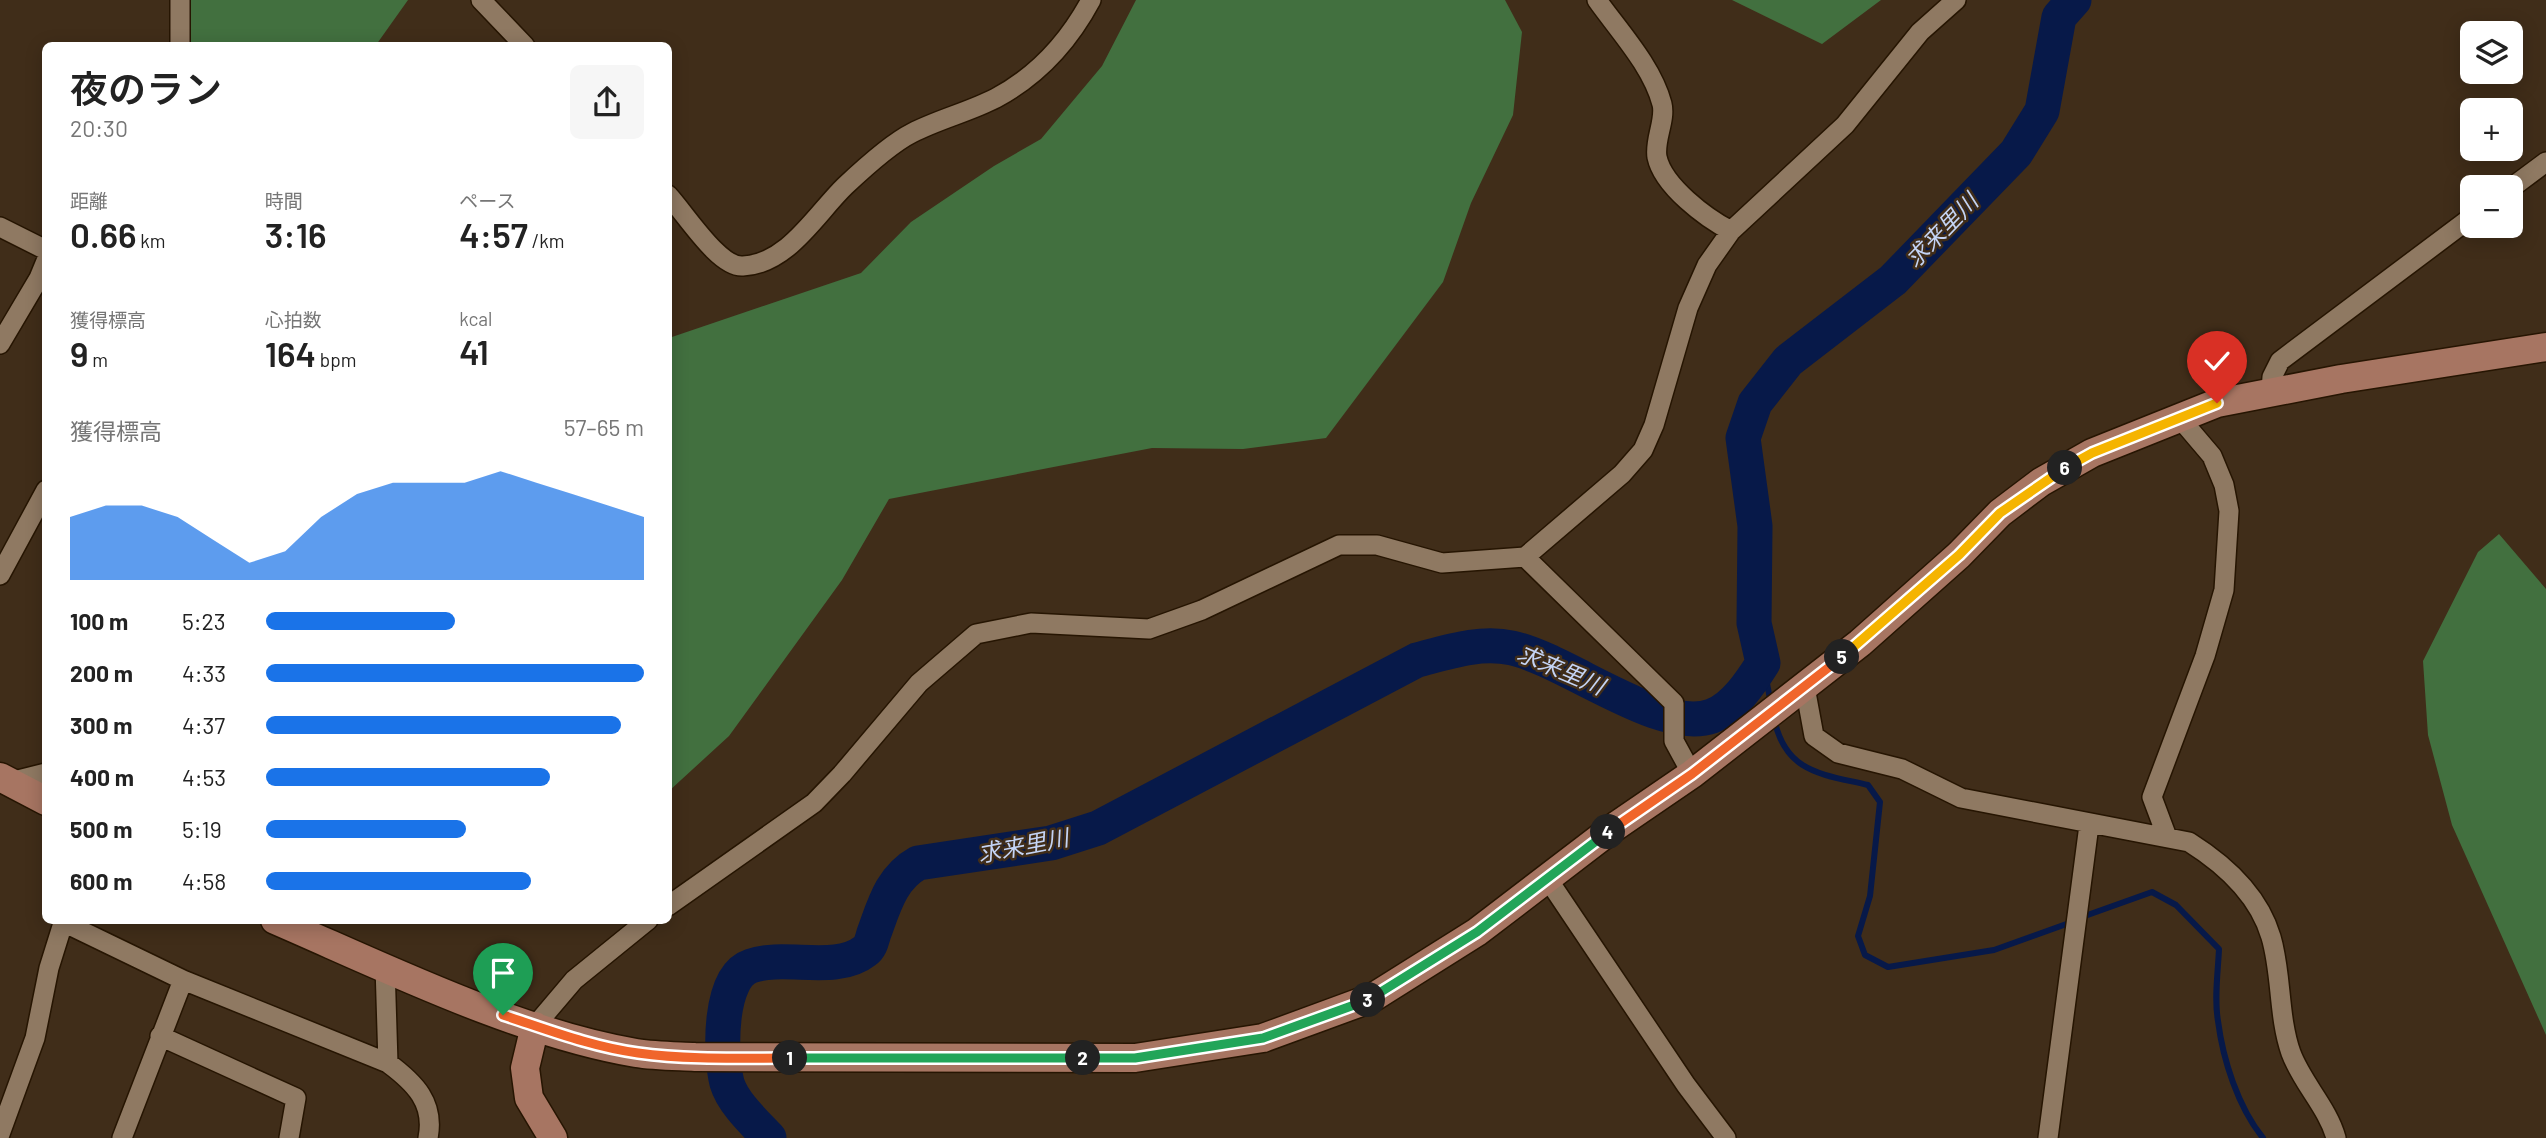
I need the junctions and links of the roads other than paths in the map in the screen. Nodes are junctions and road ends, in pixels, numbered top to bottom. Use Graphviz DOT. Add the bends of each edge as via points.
graph roads {
  1 [pos="180,0"];
  2 [pos="481,0"];
  3 [pos="1091,0"];
  4 [pos="1597,0"];
  5 [pos="1956,0"];
  6 [pos="180,42"];
  7 [pos="521,42"];
  8 [pos="2546,162"];
  9 [pos="2523,179"];
  10 [pos="672,200"];
  11 [pos="2460,226"];
  12 [pos="0,227"];
  13 [pos="1731,231"];
  14 [pos="42,248"];
  15 [pos="42,271"];
  16 [pos="0,344"];
  17 [pos="2546,348"];
  18 [pos="2272,392"];
  19 [pos="2178,416"];
  20 [pos="42,498"];
  21 [pos="1525,557"];
  22 [pos="0,575"];
  23 [pos="1799,692"];
  24 [pos="42,774"];
  25 [pos="1692,774"];
  26 [pos="5,779"];
  27 [pos="42,799"];
  28 [pos="2089,825"];
  29 [pos="2167,837"];
  30 [pos="1547,878"];
  31 [pos="672,903"];
  32 [pos="62,924"];
  33 [pos="69,924"];
  34 [pos="285,924"];
  35 [pos="643,924"];
  36 [pos="385,966"];
  37 [pos="183,980"];
  38 [pos="535,1026"];
  39 [pos="160,1036"];
  40 [pos="388,1062"];
  41 [pos="0,1134"];
  42 [pos="122,1138"];
  43 [pos="289,1138"];
  44 [pos="428,1138"];
  45 [pos="553,1138"];
  46 [pos="1726,1138"];
  47 [pos="2048,1138"];
  48 [pos="2336,1138"];
  1 -- 6 [label="street"];
  2 -- 7 [label="street"];
  3 -- 10 [label="street" via="1065,42 1030,77 995,98 910,134 845,186 813,223 766,263 740,267 718,257"];
  4 -- 13 [label="street" via="1649,74 1663,106 1657,157 1672,183 1706,218"];
  5 -- 13 [label="street" via="1920,33 1845,125"];
  8 -- 9 [label="street"];
  11 -- 18 [label="street" via="2280,360 2272,377"];
  12 -- 14 [label="street"];
  13 -- 21 [label="street" via="1707,265 1688,309 1643,450 1622,474"];
  15 -- 16 [label="street"];
  17 -- 18 [label="street"];
  18 -- 19 [label="street"];
  19 -- 23 [label="street" via="2092,453 2041,482"];
  19 -- 29 [label="street" via="2212,456 2229,511 2224,590 2205,656 2152,797"];
  20 -- 22 [label="street"];
  21 -- 25 [label="street" via="1674,703 1674,741"];
  21 -- 31 [label="street" via="1442,563 1377,545 1339,545 1202,610 1149,629 1031,623 976,634 919,683 814,803"];
  23 -- 25 [label="street"];
  23 -- 28 [label="street" via="1814,736 1838,753 1902,769 1961,798"];
  24 -- 26 [label="street"];
  25 -- 30 [label="street"];
  26 -- 27 [label="street"];
  28 -- 29 [label="street"];
  28 -- 47 [label="street"];
  29 -- 48 [label="street" via="2189,842 2211,856 2232,874 2258,908 2272,937 2291,1052"];
  30 -- 38 [label="street" via="1477,932 1371,998 1263,1038 1135,1058 695,1057 637,1053"];
  30 -- 46 [label="street"];
  32 -- 41 [label="street" via="35,1038"];
  33 -- 37 [label="street"];
  34 -- 36 [label="street"];
  35 -- 38 [label="street" via="574,980"];
  36 -- 38 [label="street"];
  36 -- 40 [label="street"];
  37 -- 39 [label="street"];
  37 -- 40 [label="street"];
  38 -- 45 [label="street" via="525,1068 529,1098"];
  39 -- 42 [label="street"];
  39 -- 43 [label="street" via="296,1098"];
  40 -- 44 [label="street" via="413,1081 428,1106"];
}
